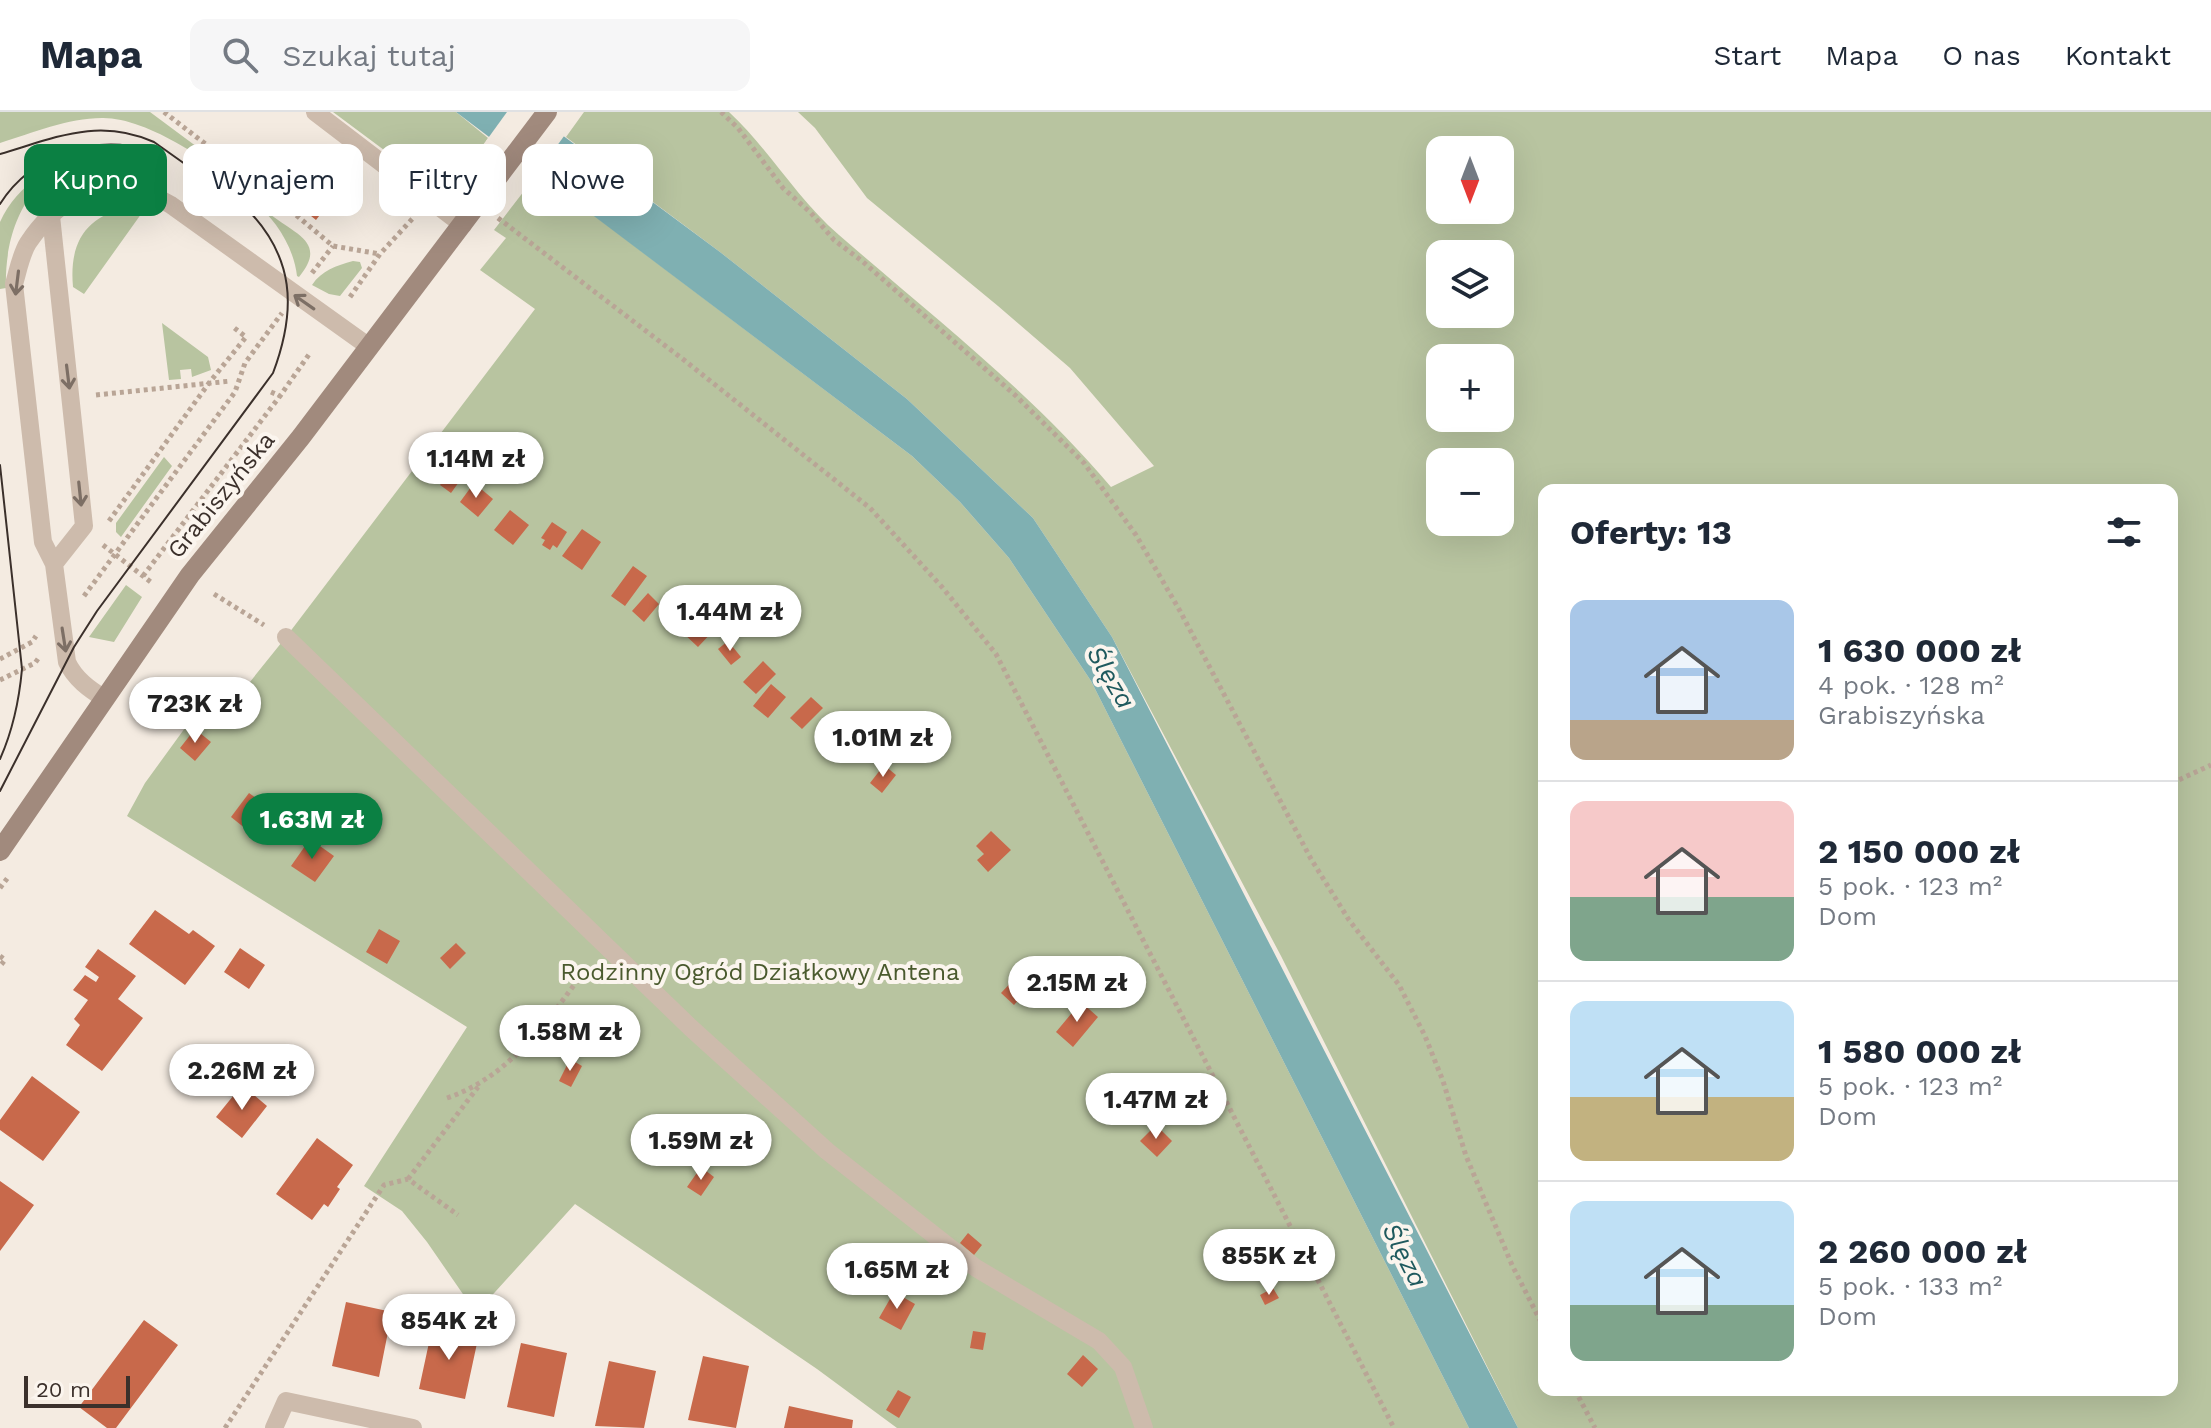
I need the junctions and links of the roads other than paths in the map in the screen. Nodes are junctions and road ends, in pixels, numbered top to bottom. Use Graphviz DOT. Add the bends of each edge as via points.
graph roads {
  1 [pos="315,112"];
  2 [pos="547,112"];
  3 [pos="167,203"];
  4 [pos="51,216"];
  5 [pos="463,225"];
  6 [pos="368,346"];
  7 [pos="54,564"];
  8 [pos="286,637"];
  9 [pos="105,699"];
  10 [pos="0,851"];
  11 [pos="274,1428"];
  12 [pos="413,1428"];
  13 [pos="1144,1428"];
  1 -- 5 [label="lane"];
  2 -- 5 [label="main road, Grabiszyńska"];
  6 -- 3 [label="lane, one-way"];
  4 -- 7 [label="lane, one-way" via="84,526"];
  4 -- 7 [label="lane, one-way" via="27,245 14,284 43,542"];
  5 -- 6 [label="main road, Grabiszyńska"];
  6 -- 9 [label="main road, Grabiszyńska" via="190,575"];
  7 -- 9 [label="lane, one-way" via="67,662"];
  8 -- 13 [label="lane" via="759,1091 976,1268 1099,1341 1123,1367"];
  9 -- 10 [label="main road, Grabiszyńska"];
  11 -- 12 [label="lane" via="286,1401"];
}
